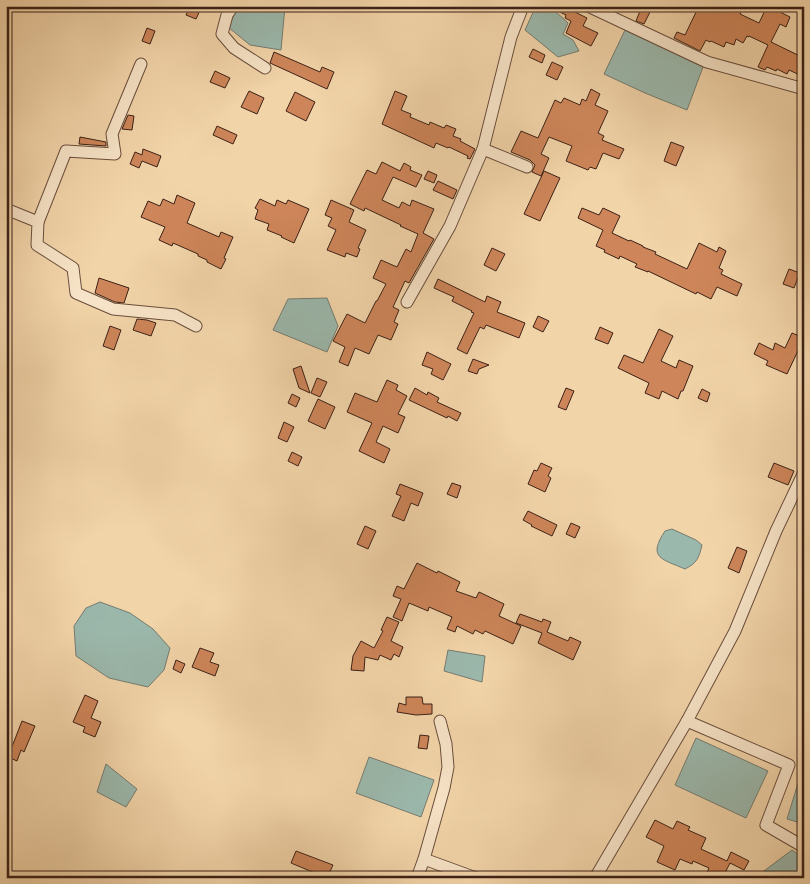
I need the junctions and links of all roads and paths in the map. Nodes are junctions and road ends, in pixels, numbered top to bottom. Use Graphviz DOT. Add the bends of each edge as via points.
graph roads {
  1 [pos="233,6"];
  2 [pos="523,6"];
  3 [pos="588,6"];
  4 [pos="141,64"];
  5 [pos="264,68"];
  6 [pos="804,89"];
  7 [pos="483,149"];
  8 [pos="527,166"];
  9 [pos="6,209"];
  10 [pos="38,222"];
  11 [pos="407,302"];
  12 [pos="196,326"];
  13 [pos="804,472"];
  14 [pos="440,721"];
  15 [pos="687,721"];
  16 [pos="804,847"];
  17 [pos="424,859"];
  18 [pos="417,878"];
  19 [pos="476,878"];
  20 [pos="595,878"];
  1 -- 5 [label="street" via="222,34 234,48"];
  2 -- 7 [label="street" via="511,37"];
  3 -- 6 [label="street" via="707,62"];
  4 -- 10 [label="street" via="112,134 115,154 66,150"];
  7 -- 8 [label="street"];
  7 -- 11 [label="street" via="450,226"];
  9 -- 10 [label="street"];
  10 -- 12 [label="street" via="37,245 73,268 76,293 113,309 175,315"];
  13 -- 15 [label="street" via="776,530 735,631"];
  14 -- 17 [label="street" via="448,767"];
  15 -- 16 [label="street" via="789,765 766,825"];
  15 -- 20 [label="street"];
  17 -- 18 [label="street"];
  17 -- 19 [label="street"];
}
